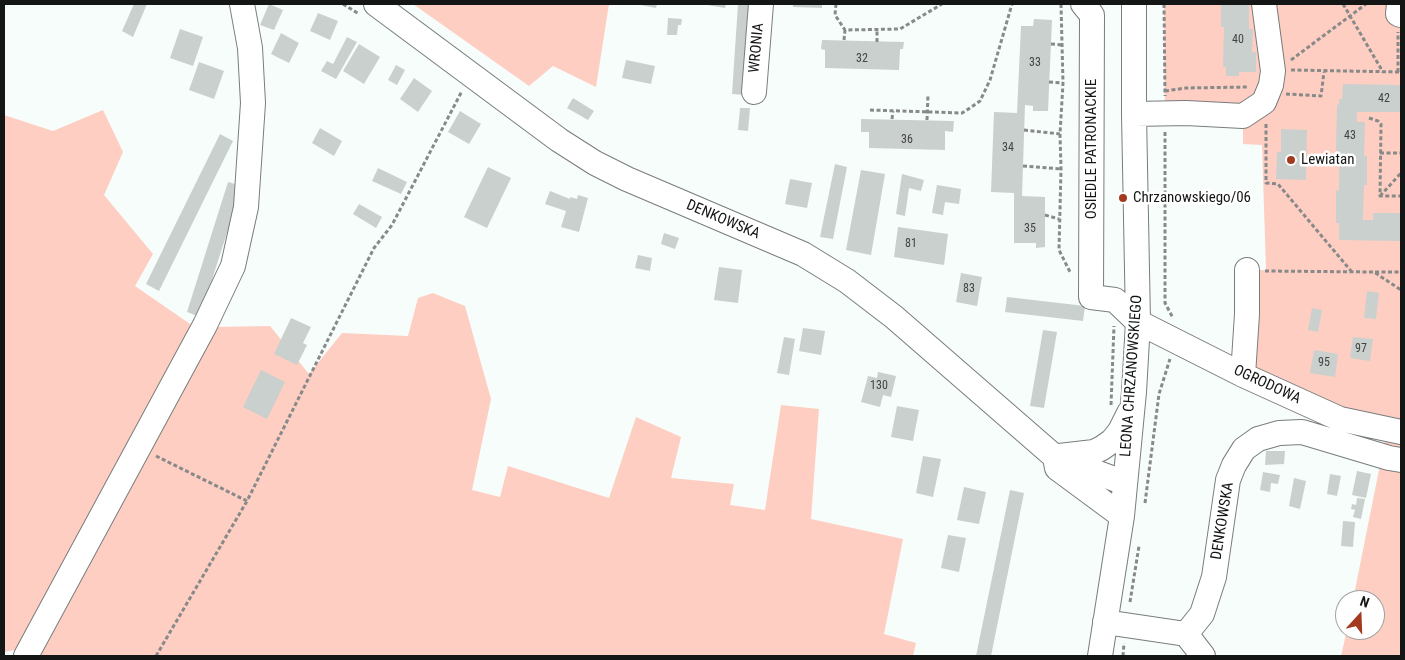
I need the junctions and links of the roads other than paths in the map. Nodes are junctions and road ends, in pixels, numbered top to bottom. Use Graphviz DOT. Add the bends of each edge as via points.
graph roads {
  1 [pos="242,4"];
  2 [pos="376,4"];
  3 [pos="761,4"];
  4 [pos="1083,4"];
  5 [pos="1134,4"];
  6 [pos="1264,4"];
  7 [pos="754,92"];
  8 [pos="1134,114"];
  9 [pos="1247,270"];
  10 [pos="1115,300"];
  11 [pos="1138,322"];
  12 [pos="1244,375"];
  13 [pos="1121,408"];
  14 [pos="1401,432"];
  15 [pos="1055,457"];
  16 [pos="1401,460"];
  17 [pos="1124,483"];
  18 [pos="1133,514"];
  19 [pos="1116,624"];
  20 [pos="1186,634"];
  21 [pos="26,656"];
  22 [pos="1100,656"];
  23 [pos="1203,656"];
  1 -- 21 [label="street" via="250,48 254,104 246,207 233,266 205,325"];
  2 -- 15 [label="street, DENKOWSKA" via="594,163 803,254 848,281"];
  3 -- 7 [label="street, WRONIA"];
  4 -- 10 [label="street, OSIEDLE PATRONACKIE" via="1092,15 1091,297"];
  5 -- 8 [label="street, LEONA CHRZANOWSKIEGO"];
  6 -- 8 [label="street" via="1274,94 1244,116 1186,112 1165,102"];
  8 -- 11 [label="street, LEONA CHRZANOWSKIEGO"];
  9 -- 12 [label="street"];
  10 -- 11 [label="street, OGRODOWA"];
  11 -- 12 [label="street, OGRODOWA"];
  11 -- 13 [label="street, LEONA CHRZANOWSKIEGO"];
  12 -- 14 [label="street, OGRODOWA" via="1340,419"];
  13 -- 15 [label="street" via="1120,431 1102,448"];
  13 -- 17 [label="street, LEONA CHRZANOWSKIEGO"];
  15 -- 17 [label="street, DENKOWSKA"];
  15 -- 18 [label="street, DENKOWSKA" via="1057,468"];
  16 -- 20 [label="street, DENKOWSKA" via="1302,432 1279,433 1258,439 1244,449 1228,480 1214,577 1202,614"];
  17 -- 18 [label="street, LEONA CHRZANOWSKIEGO"];
  18 -- 19 [label="street, LEONA CHRZANOWSKIEGO"];
  19 -- 20 [label="street"];
  19 -- 22 [label="street, LEONA CHRZANOWSKIEGO"];
  20 -- 23 [label="street"];
}
